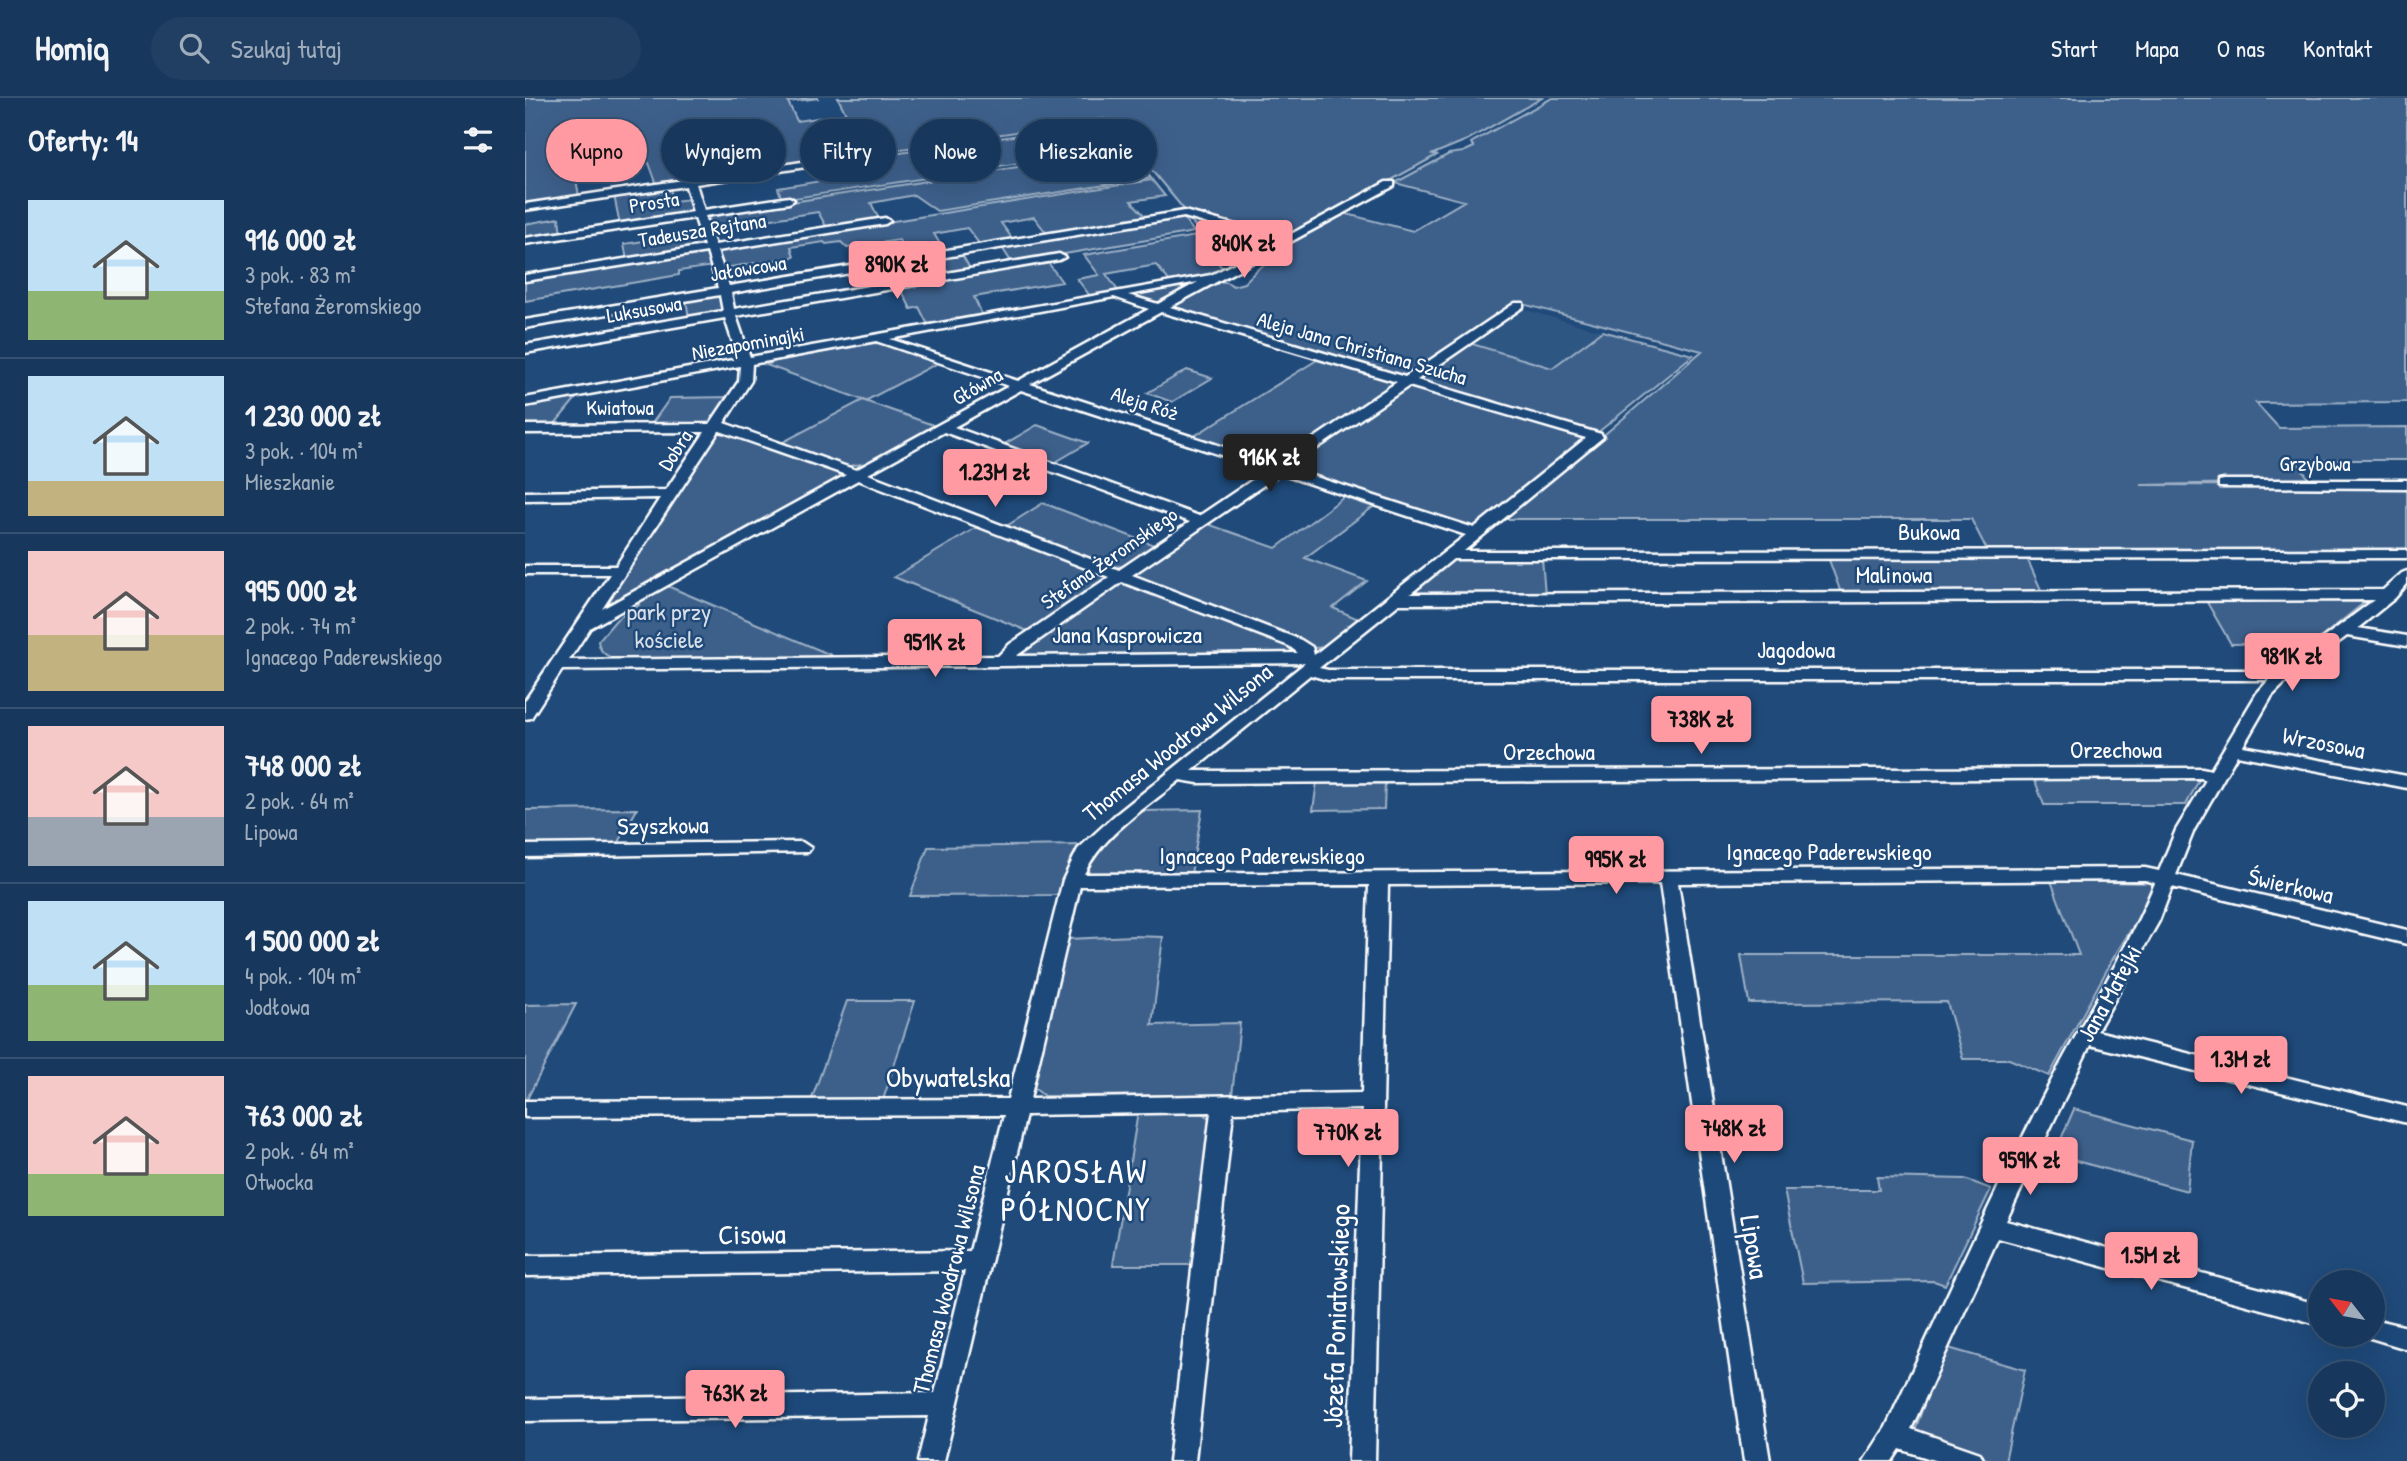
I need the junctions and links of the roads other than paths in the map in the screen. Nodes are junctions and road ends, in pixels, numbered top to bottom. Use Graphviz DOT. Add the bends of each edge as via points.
graph roads {
  1 [pos="690,182"];
  2 [pos="1389,184"];
  3 [pos="789,200"];
  4 [pos="525,207"];
  5 [pos="700,214"];
  6 [pos="885,221"];
  7 [pos="525,241"];
  8 [pos="1285,242"];
  9 [pos="711,248"];
  10 [pos="1059,257"];
  11 [pos="1226,273"];
  12 [pos="525,278"];
  13 [pos="725,291"];
  14 [pos="1117,295"];
  15 [pos="1519,305"];
  16 [pos="1162,309"];
  17 [pos="729,313"];
  18 [pos="525,324"];
  19 [pos="877,339"];
  20 [pos="525,349"];
  21 [pos="746,363"];
  22 [pos="1407,381"];
  23 [pos="1021,385"];
  24 [pos="525,402"];
  25 [pos="716,427"];
  26 [pos="945,428"];
  27 [pos="525,429"];
  28 [pos="1595,437"];
  29 [pos="1275,469"];
  30 [pos="858,475"];
  31 [pos="2224,484"];
  32 [pos="2407,484"];
  33 [pos="671,494"];
  34 [pos="525,496"];
  35 [pos="1199,521"];
  36 [pos="1478,534"];
  37 [pos="2407,554"];
  38 [pos="1452,555"];
  39 [pos="525,570"];
  40 [pos="621,570"];
  41 [pos="1119,575"];
  42 [pos="2407,576"];
  43 [pos="2390,595"];
  44 [pos="1398,599"];
  45 [pos="586,624"];
  46 [pos="2345,631"];
  47 [pos="2407,641"];
  48 [pos="1003,660"];
  49 [pos="1311,663"];
  50 [pos="557,665"];
  51 [pos="2284,675"];
  52 [pos="525,714"];
  53 [pos="2231,749"];
  54 [pos="1177,774"];
  55 [pos="2215,777"];
  56 [pos="2407,782"];
  57 [pos="801,848"];
  58 [pos="525,851"];
  59 [pos="1668,876"];
  60 [pos="1379,878"];
  61 [pos="1072,880"];
  62 [pos="2165,880"];
  63 [pos="2407,937"];
  64 [pos="2084,1036"];
  65 [pos="1371,1101"];
  66 [pos="1223,1104"];
  67 [pos="1017,1107"];
  68 [pos="525,1109"];
  69 [pos="2407,1115"];
  70 [pos="1993,1227"];
  71 [pos="979,1261"];
  72 [pos="525,1266"];
  73 [pos="2308,1312"];
  74 [pos="2385,1332"];
  75 [pos="2407,1338"];
  76 [pos="945,1404"];
  77 [pos="525,1410"];
  78 [pos="1895,1435"];
  79 [pos="931,1461"];
  80 [pos="1182,1461"];
  81 [pos="1362,1461"];
  82 [pos="1757,1461"];
  83 [pos="1877,1461"];
  84 [pos="1972,1461"];
  1 -- 4 [label="street"];
  1 -- 5 [label="street"];
  2 -- 8 [label="street, Główna"];
  3 -- 5 [label="street, Prosta"];
  5 -- 7 [label="street, Prosta"];
  5 -- 9 [label="street"];
  6 -- 9 [label="street, Tadeusza Rejtana"];
  8 -- 11 [label="street, Główna"];
  8 -- 13 [label="street, Jałowcowa" via="1184,214"];
  9 -- 12 [label="street, Tadeusza Rejtana"];
  9 -- 13 [label="street"];
  10 -- 17 [label="street, Luksusowa"];
  11 -- 14 [label="street, Niezapominajki"];
  11 -- 16 [label="street, Główna"];
  13 -- 17 [label="street"];
  13 -- 18 [label="street, Jałowcowa"];
  14 -- 16 [label="street, Aleja Jana Christiana Szucha"];
  14 -- 19 [label="street, Niezapominajki"];
  15 -- 22 [label="street, Stefana Żeromskiego"];
  16 -- 22 [label="street, Aleja Jana Christiana Szucha"];
  16 -- 23 [label="street, Główna"];
  17 -- 20 [label="street, Luksusowa"];
  17 -- 21 [label="street"];
  19 -- 21 [label="street, Niezapominajki"];
  19 -- 23 [label="street, Aleja Róż"];
  21 -- 24 [label="street, Niezapominajki"];
  21 -- 25 [label="street, Dobra" via="745,380"];
  22 -- 28 [label="street, Aleja Jana Christiana Szucha"];
  22 -- 29 [label="street, Stefana Żeromskiego"];
  23 -- 26 [label="street, Główna"];
  23 -- 29 [label="street, Aleja Róż"];
  25 -- 27 [label="street, Kwiatowa"];
  25 -- 30 [label="street, Kwiatowa"];
  25 -- 33 [label="street, Dobra"];
  26 -- 30 [label="street, Główna"];
  26 -- 35 [label="street"];
  28 -- 36 [label="street, Thomasa Woodrowa Wilsona"];
  29 -- 35 [label="street, Stefana Żeromskiego"];
  29 -- 36 [label="street, Aleja Róż"];
  30 -- 41 [label="street, Kwiatowa"];
  30 -- 45 [label="street, Główna"];
  31 -- 32 [label="street, Grzybowa"];
  33 -- 34 [label="street"];
  33 -- 40 [label="street, Dobra"];
  35 -- 41 [label="street, Stefana Żeromskiego"];
  36 -- 38 [label="street, Thomasa Woodrowa Wilsona"];
  37 -- 38 [label="street, Bukowa"];
  38 -- 44 [label="street, Thomasa Woodrowa Wilsona"];
  39 -- 40 [label="street"];
  40 -- 45 [label="street, Dobra"];
  41 -- 48 [label="street, Stefana Żeromskiego"];
  41 -- 49 [label="street, Kwiatowa" via="1295,643 1306,650"];
  42 -- 43 [label="street, Jana Matejki"];
  43 -- 44 [label="street, Malinowa"];
  43 -- 46 [label="street, Jana Matejki"];
  44 -- 49 [label="street, Thomasa Woodrowa Wilsona"];
  45 -- 50 [label="street, Dobra"];
  46 -- 47 [label="street"];
  46 -- 51 [label="street, Jana Matejki"];
  48 -- 49 [label="street, Jana Kasprowicza"];
  48 -- 50 [label="street, Jana Kasprowicza"];
  49 -- 51 [label="street, Jagodowa" via="1328,675"];
  49 -- 54 [label="street, Thomasa Woodrowa Wilsona"];
  50 -- 52 [label="street, Dobra"];
  51 -- 53 [label="street, Jana Matejki" via="2265,693"];
  53 -- 55 [label="street, Jana Matejki"];
  53 -- 56 [label="street, Wrzosowa"];
  54 -- 55 [label="street, Orzechowa" via="1198,778 2202,773"];
  54 -- 61 [label="street, Thomasa Woodrowa Wilsona" via="1100,837 1085,853"];
  55 -- 62 [label="street, Jana Matejki" via="2185,830"];
  57 -- 58 [label="street, Szyszkowa"];
  59 -- 60 [label="street, Ignacego Paderewskiego"];
  59 -- 62 [label="street, Ignacego Paderewskiego" via="2145,874"];
  59 -- 82 [label="street, Lipowa"];
  60 -- 61 [label="street, Ignacego Paderewskiego"];
  60 -- 65 [label="street, Józefa Poniatowskiego"];
  61 -- 67 [label="street, Thomasa Woodrowa Wilsona"];
  62 -- 63 [label="street, Świerkowa"];
  62 -- 64 [label="street, Jana Matejki" via="2149,921"];
  64 -- 69 [label="street"];
  64 -- 70 [label="street, Jana Matejki"];
  65 -- 66 [label="street, Obywatelska"];
  65 -- 81 [label="street, Józefa Poniatowskiego"];
  66 -- 67 [label="street, Obywatelska"];
  66 -- 80 [label="street"];
  67 -- 68 [label="street, Obywatelska"];
  67 -- 71 [label="street, Thomasa Woodrowa Wilsona"];
  70 -- 73 [label="street"];
  70 -- 78 [label="street, Jana Matejki"];
  71 -- 72 [label="street, Cisowa"];
  71 -- 76 [label="street, Thomasa Woodrowa Wilsona"];
  74 -- 75 [label="street"];
  76 -- 77 [label="street"];
  76 -- 79 [label="street, Thomasa Woodrowa Wilsona"];
  78 -- 83 [label="street, Jana Matejki"];
  78 -- 84 [label="street"];
}
